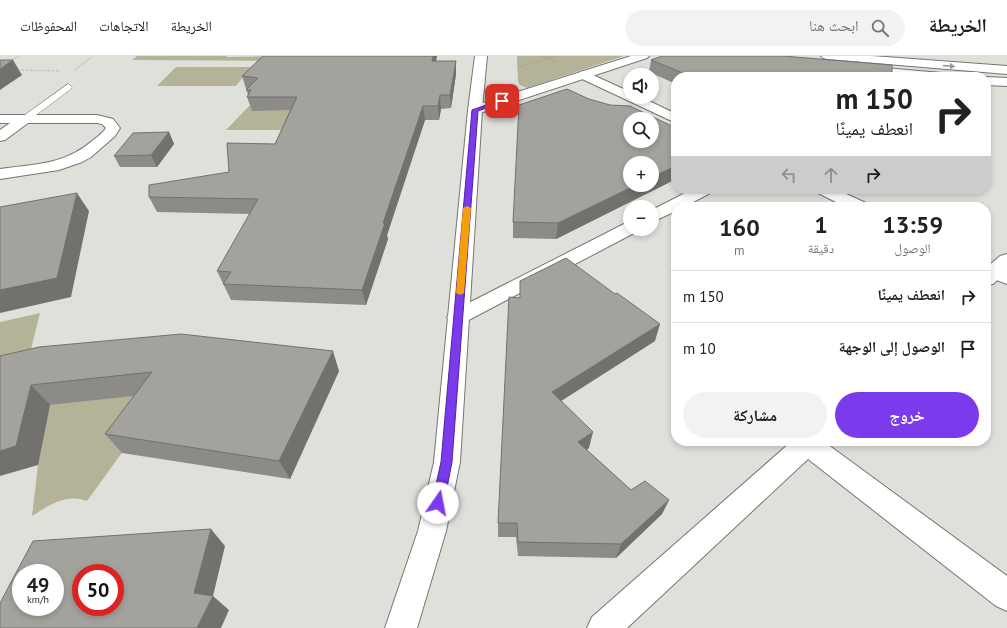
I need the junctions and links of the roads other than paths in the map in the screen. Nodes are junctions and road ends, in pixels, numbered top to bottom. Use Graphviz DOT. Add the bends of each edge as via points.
graph roads {
  1 [pos="481,56"];
  2 [pos="643,56"];
  3 [pos="952,56"];
  4 [pos="1007,60"];
  5 [pos="824,61"];
  6 [pos="904,62"];
  7 [pos="930,65"];
  8 [pos="1007,70"];
  9 [pos="895,72"];
  10 [pos="912,72"];
  11 [pos="935,72"];
  12 [pos="584,75"];
  13 [pos="996,82"];
  14 [pos="68,87"];
  15 [pos="623,94"];
  16 [pos="1007,97"];
  17 [pos="645,104"];
  18 [pos="475,110"];
  19 [pos="671,117"];
  20 [pos="0,119"];
  21 [pos="25,119"];
  22 [pos="0,137"];
  23 [pos="0,174"];
  24 [pos="696,194"];
  25 [pos="833,194"];
  26 [pos="681,202"];
  27 [pos="849,202"];
  28 [pos="671,207"];
  29 [pos="659,213"];
  30 [pos="623,232"];
  31 [pos="458,317"];
  32 [pos="805,446"];
  33 [pos="812,446"];
  34 [pos="1007,595"];
  35 [pos="613,625"];
  36 [pos="401,628"];
  1 -- 18 [label="street"];
  2 -- 12 [label="street"];
  3 -- 4 [label="street"];
  5 -- 6 [label="street"];
  5 -- 9 [label="street"];
  6 -- 7 [label="street"];
  6 -- 10 [label="street"];
  7 -- 8 [label="street, one-way"];
  7 -- 11 [label="street"];
  12 -- 15 [label="street"];
  12 -- 18 [label="street"];
  13 -- 16 [label="street"];
  14 -- 21 [label="lane"];
  17 -- 19 [label="street"];
  18 -- 31 [label="street"];
  20 -- 21 [label="street"];
  21 -- 22 [label="street"];
  21 -- 23 [label="street" via="97,119 106,120 113,128 86,154 77,159 59,165"];
  24 -- 26 [label="street"];
  25 -- 27 [label="street"];
  28 -- 29 [label="street"];
  30 -- 31 [label="street"];
  31 -- 36 [label="street" via="447,462 432,531"];
  32 -- 35 [label="street"];
  33 -- 34 [label="street"];
}
